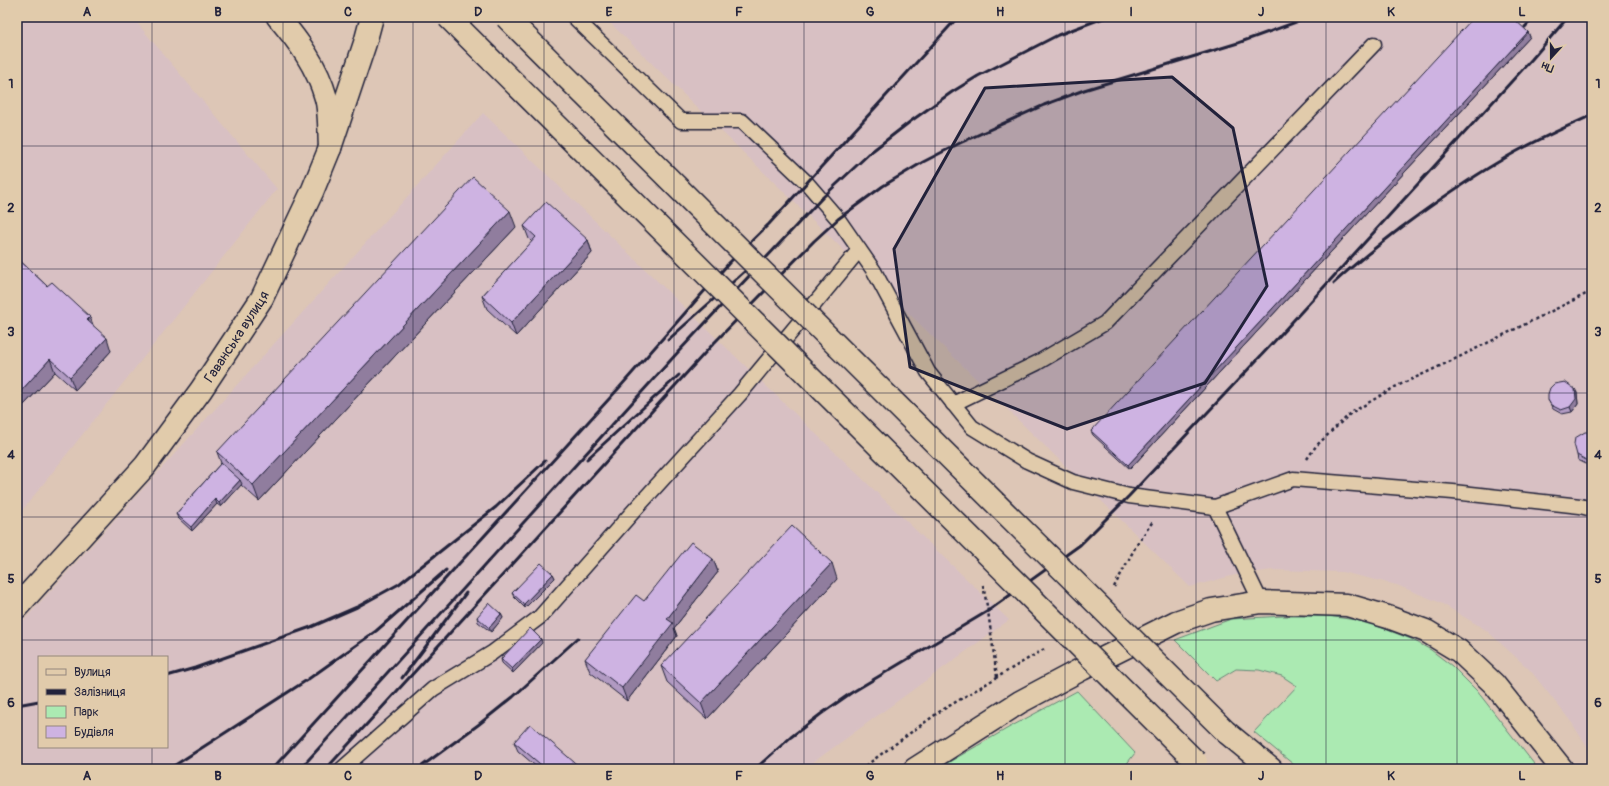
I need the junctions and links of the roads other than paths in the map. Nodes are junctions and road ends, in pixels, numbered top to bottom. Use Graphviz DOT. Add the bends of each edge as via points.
graph roads {
  1 [pos="278,17"];
  2 [pos="372,17"];
  3 [pos="448,17"];
  4 [pos="506,17"];
  5 [pos="574,17"];
  6 [pos="1374,44"];
  7 [pos="330,148"];
  8 [pos="859,250"];
  9 [pos="953,404"];
  10 [pos="1215,507"];
  11 [pos="1592,509"];
  12 [pos="1262,602"];
  13 [pos="17,608"];
  14 [pos="1199,766"];
  15 [pos="342,769"];
  16 [pos="915,769"];
  17 [pos="1271,769"];
  18 [pos="1562,769"];
  1 -- 7 [label="main road" via="302,46 318,75 327,100"];
  2 -- 7 [label="main road, Гаванська вулиця" via="366,43"];
  3 -- 14 [label="main road, bridge"];
  4 -- 17 [label="main road, bridge" via="1226,732"];
  5 -- 8 [label="lane" via="681,121 742,121 822,198"];
  6 -- 9 [label="lane" via="1105,323 1036,363"];
  7 -- 13 [label="main road, Гаванська вулиця" via="262,298 201,390 145,466"];
  8 -- 9 [label="lane" via="874,270 928,372"];
  8 -- 15 [label="lane" via="740,394 540,617 492,653 433,689"];
  9 -- 10 [label="lane" via="972,427 1027,461 1073,482 1129,496"];
  10 -- 11 [label="lane" via="1293,479 1453,492"];
  10 -- 12 [label="lane"];
  12 -- 16 [label="main road" via="1211,610 1176,622 1020,702"];
  12 -- 18 [label="main road" via="1347,605 1426,631 1459,651 1494,684"];
}
